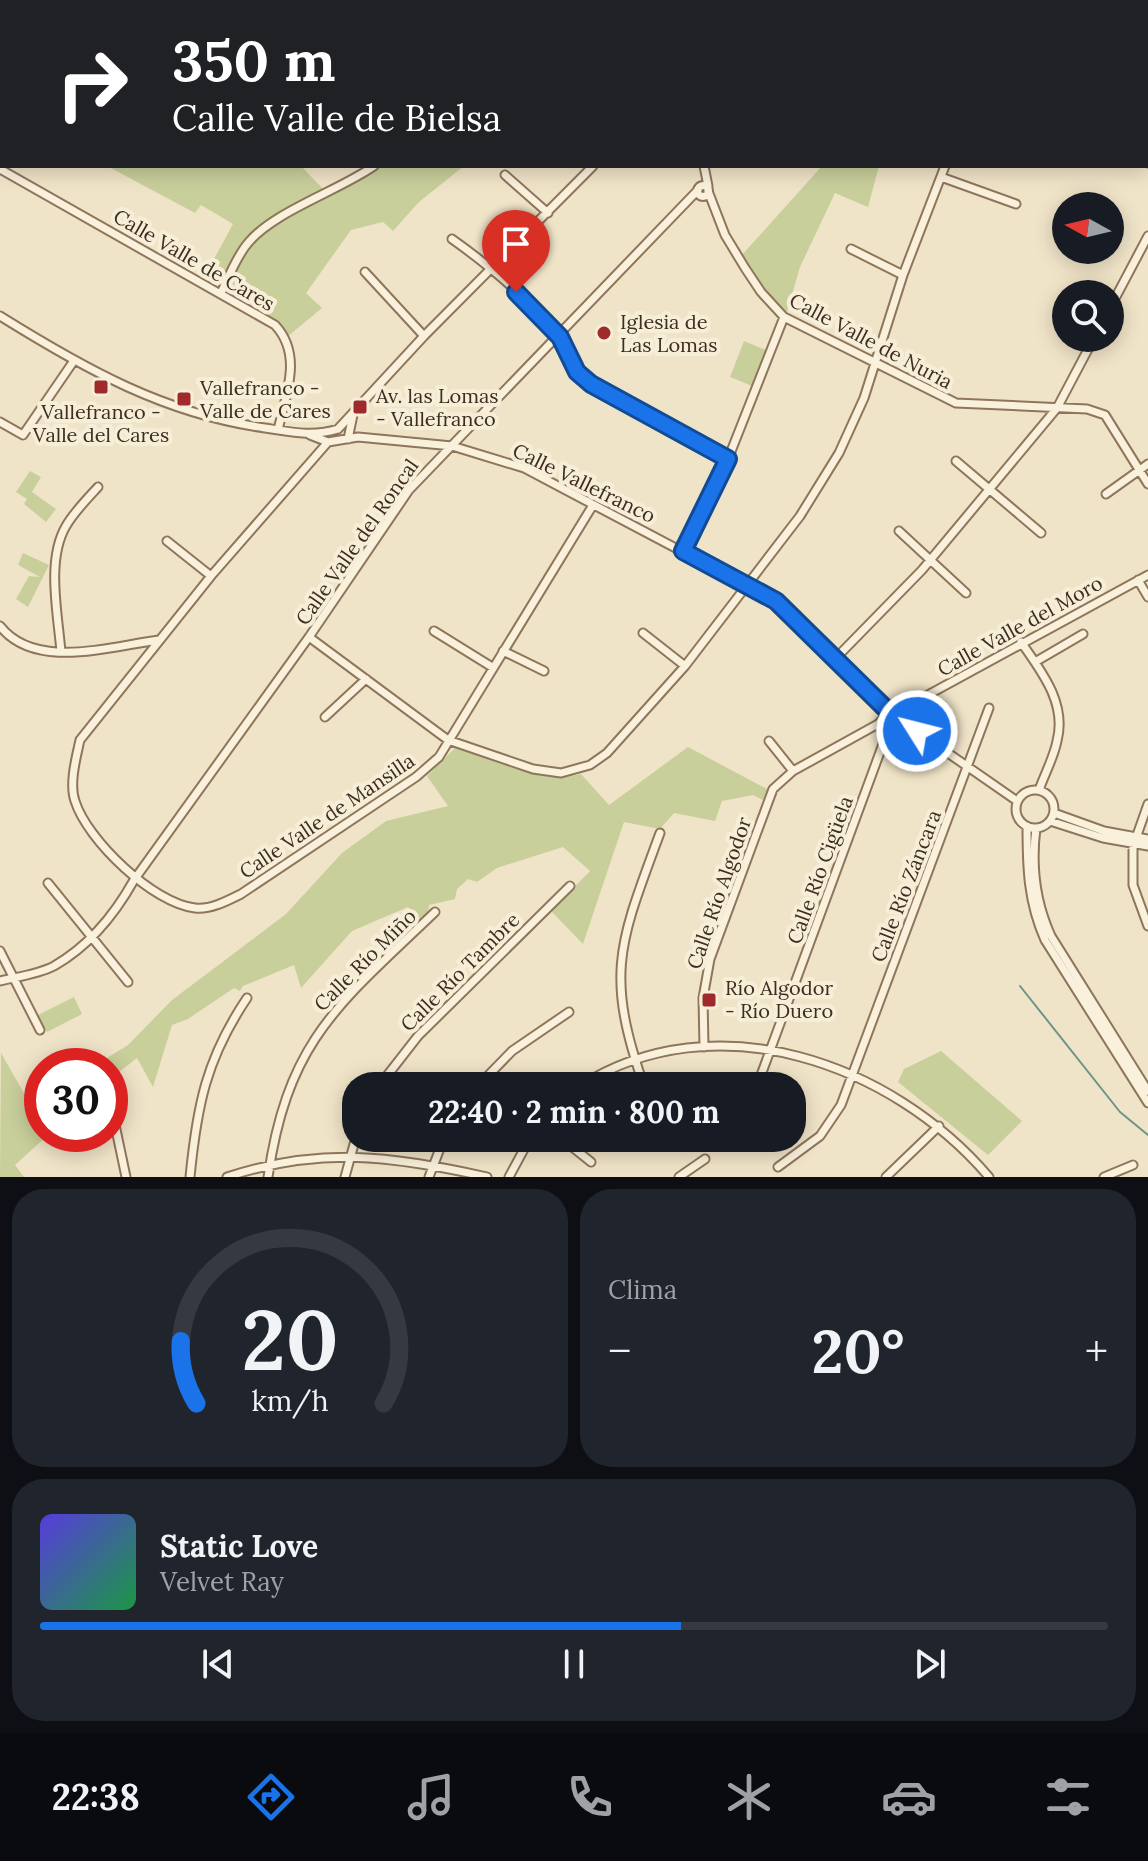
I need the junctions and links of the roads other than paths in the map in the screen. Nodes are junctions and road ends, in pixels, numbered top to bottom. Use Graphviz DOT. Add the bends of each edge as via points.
graph roads {
  1 [pos="371,168"];
  2 [pos="591,168"];
  3 [pos="944,168"];
  4 [pos="1,169"];
  5 [pos="704,169"];
  6 [pos="505,175"];
  7 [pos="941,177"];
  8 [pos="703,191"];
  9 [pos="1016,204"];
  10 [pos="548,213"];
  11 [pos="1148,236"];
  12 [pos="452,239"];
  13 [pos="851,249"];
  14 [pos="494,269"];
  15 [pos="365,272"];
  16 [pos="903,275"];
  17 [pos="1124,281"];
  18 [pos="221,293"];
  19 [pos="0,316"];
  20 [pos="784,317"];
  21 [pos="424,336"];
  22 [pos="560,337"];
  23 [pos="1087,352"];
  24 [pos="73,362"];
  25 [pos="873,362"];
  26 [pos="1057,408"];
  27 [pos="353,413"];
  28 [pos="0,422"];
  29 [pos="350,427"];
  30 [pos="339,428"];
  31 [pos="278,430"];
  32 [pos="324,439"];
  33 [pos="345,439"];
  34 [pos="452,446"];
  35 [pos="728,459"];
  36 [pos="956,461"];
  37 [pos="1148,464"];
  38 [pos="1139,469"];
  39 [pos="1148,484"];
  40 [pos="98,487"];
  41 [pos="990,491"];
  42 [pos="1106,494"];
  43 [pos="593,505"];
  44 [pos="899,531"];
  45 [pos="1041,533"];
  46 [pos="167,541"];
  47 [pos="683,551"];
  48 [pos="930,560"];
  49 [pos="1148,575"];
  50 [pos="211,576"];
  51 [pos="1138,580"];
  52 [pos="744,585"];
  53 [pos="966,593"];
  54 [pos="1148,597"];
  55 [pos="0,626"];
  56 [pos="434,631"];
  57 [pos="643,633"];
  58 [pos="1083,634"];
  59 [pos="309,637"];
  60 [pos="159,640"];
  61 [pos="1021,642"];
  62 [pos="503,651"];
  63 [pos="61,652"];
  64 [pos="835,659"];
  65 [pos="1035,662"];
  66 [pos="685,666"];
  67 [pos="492,667"];
  68 [pos="544,671"];
  69 [pos="366,679"];
  70 [pos="989,708"];
  71 [pos="889,712"];
  72 [pos="325,717"];
  73 [pos="448,740"];
  74 [pos="769,741"];
  75 [pos="883,744"];
  76 [pos="967,766"];
  77 [pos="793,771"];
  78 [pos="1039,790"];
  79 [pos="769,798"];
  80 [pos="1017,801"];
  81 [pos="1148,804"];
  82 [pos="1052,817"];
  83 [pos="1031,827"];
  84 [pos="660,833"];
  85 [pos="1148,839"];
  86 [pos="1135,841"];
  87 [pos="1148,846"];
  88 [pos="134,880"];
  89 [pos="48,883"];
  90 [pos="570,886"];
  91 [pos="435,912"];
  92 [pos="1148,926"];
  93 [pos="93,937"];
  94 [pos="0,951"];
  95 [pos="14,977"];
  96 [pos="0,981"];
  97 [pos="128,982"];
  98 [pos="247,998"];
  99 [pos="569,1012"];
  100 [pos="40,1030"];
  101 [pos="704,1047"];
  102 [pos="770,1051"];
  103 [pos="634,1058"];
  104 [pos="390,1072"];
  105 [pos="492,1072"];
  106 [pos="602,1072"];
  107 [pos="639,1072"];
  108 [pos="762,1072"];
  109 [pos="852,1074"];
  110 [pos="1148,1091"];
  111 [pos="1148,1103"];
  112 [pos="939,1126"];
  113 [pos="121,1152"];
  114 [pos="351,1152"];
  115 [pos="438,1152"];
  116 [pos="522,1152"];
  117 [pos="578,1152"];
  118 [pos="350,1155"];
  119 [pos="705,1159"];
  120 [pos="591,1162"];
  121 [pos="270,1164"];
  122 [pos="433,1165"];
  123 [pos="1133,1165"];
  124 [pos="778,1167"];
  125 [pos="126,1177"];
  126 [pos="190,1177"];
  127 [pos="227,1177"];
  128 [pos="268,1177"];
  129 [pos="345,1177"];
  130 [pos="429,1177"];
  131 [pos="487,1177"];
  132 [pos="509,1177"];
  133 [pos="679,1177"];
  134 [pos="886,1177"];
  135 [pos="989,1177"];
  136 [pos="1104,1177"];
  1 -- 18 [label="street" via="266,227 247,244"];
  2 -- 10 [label="street"];
  3 -- 7 [label="street"];
  4 -- 18 [label="street, Calle Valle de Cares"];
  5 -- 8 [label="street"];
  6 -- 10 [label="street"];
  7 -- 9 [label="street"];
  7 -- 16 [label="street"];
  8 -- 20 [label="street, Calle Valle de Nuria" via="753,280"];
  8 -- 22 [label="street, Calle Valle del Roncal"];
  10 -- 14 [label="street"];
  11 -- 17 [label="street"];
  12 -- 14 [label="street"];
  13 -- 16 [label="street"];
  14 -- 21 [label="street"];
  14 -- 22 [label="street"];
  15 -- 21 [label="street"];
  16 -- 25 [label="street"];
  18 -- 31 [label="street, Calle Valle de Cares" via="275,325 288,339 289,374"];
  19 -- 24 [label="street, Calle Vallefranco"];
  20 -- 25 [label="street, Calle Valle de Nuria"];
  20 -- 35 [label="street"];
  21 -- 27 [label="street"];
  22 -- 34 [label="street, Calle Valle del Roncal"];
  22 -- 35 [label="street" via="577,372 591,384"];
  23 -- 26 [label="street"];
  24 -- 28 [label="street" via="23,435"];
  24 -- 31 [label="street, Calle Vallefranco" via="200,416"];
  25 -- 26 [label="street, Calle Valle de Nuria" via="956,403"];
  25 -- 52 [label="street" via="864,398 839,453 800,516"];
  26 -- 38 [label="street, Calle Valle de Nuria" via="1105,415"];
  26 -- 41 [label="street"];
  27 -- 29 [label="street"];
  27 -- 30 [label="street"];
  29 -- 30 [label="street"];
  29 -- 33 [label="street"];
  30 -- 32 [label="street, Calle Vallefranco"];
  30 -- 33 [label="street"];
  31 -- 32 [label="street, Calle Vallefranco"];
  32 -- 33 [label="street, Calle Vallefranco"];
  32 -- 50 [label="street, Calle Valle de Mansilla"];
  33 -- 34 [label="street, Calle Vallefranco"];
  34 -- 43 [label="street, Calle Vallefranco" via="524,468"];
  34 -- 59 [label="street, Calle Valle del Roncal" via="409,490"];
  35 -- 47 [label="street"];
  36 -- 41 [label="street"];
  37 -- 38 [label="street"];
  38 -- 39 [label="street, Calle Valle de Nuria"];
  38 -- 42 [label="street"];
  40 -- 63 [label="street" via="65,527 60,543"];
  41 -- 45 [label="street"];
  41 -- 48 [label="street"];
  43 -- 47 [label="street, Calle Vallefranco"];
  43 -- 62 [label="street, Calle Valle de Mansilla"];
  44 -- 48 [label="street"];
  46 -- 50 [label="street"];
  47 -- 52 [label="street, Calle Vallefranco"];
  48 -- 53 [label="street"];
  48 -- 64 [label="street"];
  49 -- 51 [label="street, Calle Valle del Moro"];
  50 -- 60 [label="street, Calle Valle de Mansilla"];
  51 -- 54 [label="street"];
  51 -- 61 [label="street, Calle Valle del Moro"];
  52 -- 64 [label="street, Calle Vallefranco" via="776,601"];
  52 -- 66 [label="street"];
  55 -- 63 [label="street" via="32,648"];
  56 -- 67 [label="street"];
  57 -- 66 [label="street"];
  58 -- 65 [label="street"];
  59 -- 69 [label="street"];
  59 -- 88 [label="street, Calle Valle del Roncal"];
  60 -- 63 [label="street"];
  60 -- 88 [label="street, Calle Valle de Mansilla" via="80,740 75,763 74,801"];
  61 -- 65 [label="street"];
  61 -- 71 [label="street, Calle Valle del Moro"];
  62 -- 67 [label="street, Calle Valle de Mansilla"];
  62 -- 68 [label="street"];
  64 -- 71 [label="street, Calle Vallefranco"];
  65 -- 78 [label="street" via="1057,700 1060,725"];
  66 -- 73 [label="street" via="607,753 577,770 533,769"];
  67 -- 73 [label="street, Calle Valle de Mansilla"];
  69 -- 72 [label="street"];
  69 -- 73 [label="street"];
  70 -- 76 [label="street, Calle Río Záncara"];
  71 -- 76 [label="street, Calle Vallefranco"];
  71 -- 77 [label="street, Calle Valle del Moro" via="878,724"];
  73 -- 88 [label="street, Calle Valle de Mansilla" via="439,757 416,777 223,904 195,908"];
  74 -- 77 [label="street"];
  75 -- 102 [label="street, Calle Río Cigüela"];
  76 -- 80 [label="street, Calle Vallefranco"];
  76 -- 109 [label="street, Calle Río Záncara"];
  77 -- 79 [label="street, Calle Valle del Moro" via="777,782"];
  78 -- 80 [label="street" via="1026,791"];
  78 -- 82 [label="street" via="1051,798"];
  79 -- 101 [label="street, Calle Río Algodor" via="710,959 703,998"];
  80 -- 83 [label="street" via="1016,813"];
  81 -- 86 [label="street"];
  82 -- 83 [label="street"];
  82 -- 86 [label="street"];
  83 -- 110 [label="street" via="1040,912"];
  83 -- 111 [label="street" via="1027,885 1033,913"];
  84 -- 103 [label="street" via="626,925 620,965 621,1010"];
  85 -- 86 [label="street"];
  86 -- 87 [label="street"];
  86 -- 92 [label="street" via="1133,885"];
  88 -- 93 [label="street, Calle Valle del Roncal"];
  89 -- 93 [label="street"];
  90 -- 104 [label="street, Calle Río Tambre" via="418,1036"];
  91 -- 121 [label="street, Calle Río Miño" via="349,993 321,1028 287,1088"];
  93 -- 95 [label="street, Calle Valle del Roncal" via="53,967"];
  93 -- 97 [label="street"];
  94 -- 95 [label="street"];
  95 -- 96 [label="street, Calle Valle del Roncal"];
  95 -- 100 [label="street"];
  98 -- 126 [label="street" via="208,1069"];
  99 -- 105 [label="street" via="512,1051"];
  101 -- 102 [label="street"];
  101 -- 103 [label="street"];
  102 -- 108 [label="street, Calle Río Cigüela"];
  102 -- 109 [label="street"];
  103 -- 106 [label="street"];
  103 -- 107 [label="street"];
  109 -- 112 [label="street" via="892,1093"];
  109 -- 124 [label="street, Calle Río Záncara" via="831,1123"];
  112 -- 134 [label="street"];
  112 -- 135 [label="street"];
  113 -- 125 [label="street"];
  114 -- 118 [label="street"];
  115 -- 122 [label="street"];
  116 -- 132 [label="street"];
  117 -- 120 [label="street"];
  118 -- 121 [label="street"];
  118 -- 122 [label="street"];
  118 -- 129 [label="street"];
  119 -- 133 [label="street"];
  121 -- 127 [label="street"];
  121 -- 128 [label="street, Calle Río Miño"];
  122 -- 130 [label="street"];
  122 -- 131 [label="street"];
  123 -- 136 [label="street"];
}
